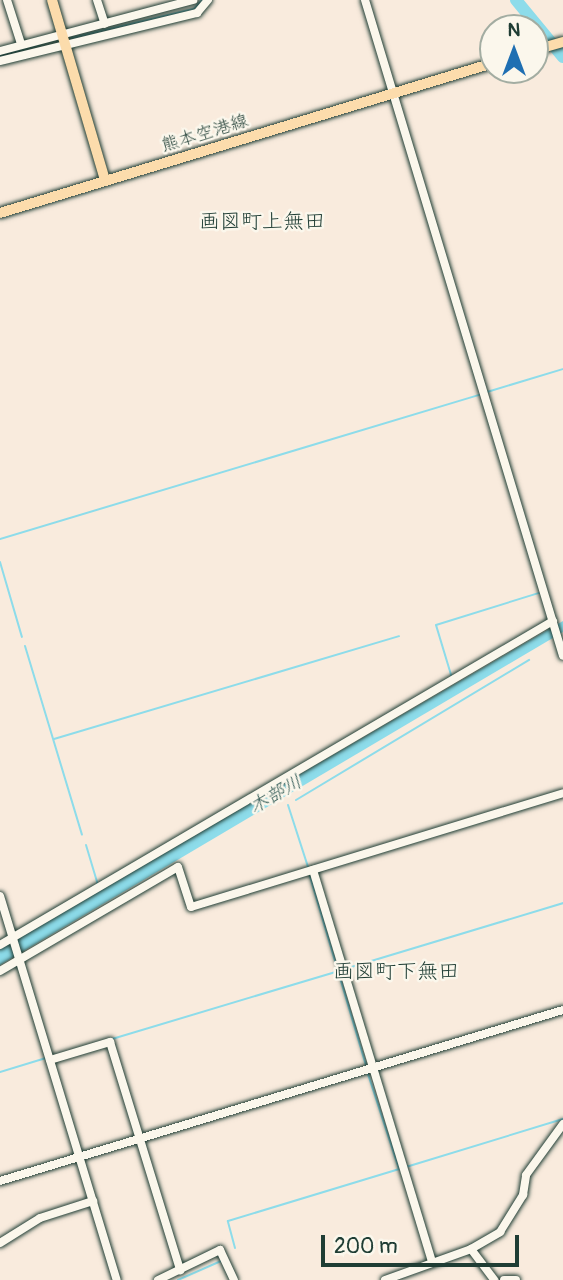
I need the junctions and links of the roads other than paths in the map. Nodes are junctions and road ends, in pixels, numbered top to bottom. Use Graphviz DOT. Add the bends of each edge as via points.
graph roads {
  1 [pos="7,0"];
  2 [pos="51,0"];
  3 [pos="97,0"];
  4 [pos="193,0"];
  5 [pos="208,0"];
  6 [pos="365,0"];
  7 [pos="105,24"];
  8 [pos="64,39"];
  9 [pos="21,44"];
  10 [pos="0,51"];
  11 [pos="0,61"];
  12 [pos="479,67"];
  13 [pos="393,93"];
  14 [pos="105,180"];
  15 [pos="0,213"];
  16 [pos="553,623"];
  17 [pos="563,656"];
  18 [pos="563,793"];
  19 [pos="313,870"];
  20 [pos="0,896"];
  21 [pos="13,938"];
  22 [pos="0,946"];
  23 [pos="19,959"];
  24 [pos="0,971"];
  25 [pos="563,1010"];
  26 [pos="50,1060"];
  27 [pos="373,1069"];
  28 [pos="563,1124"];
  29 [pos="140,1139"];
  30 [pos="80,1158"];
  31 [pos="0,1181"];
  32 [pos="93,1202"];
  33 [pos="0,1243"];
  34 [pos="471,1250"];
  35 [pos="432,1261"];
  36 [pos="180,1270"];
  37 [pos="117,1280"];
  38 [pos="158,1280"];
  39 [pos="234,1280"];
  40 [pos="385,1280"];
  41 [pos="494,1280"];
  42 [pos="504,1280"];
  43 [pos="516,1280"];
  1 -- 9 [label="street"];
  2 -- 8 [label="main road"];
  3 -- 7 [label="street"];
  4 -- 7 [label="street"];
  5 -- 8 [label="street" via="197,13"];
  6 -- 13 [label="street"];
  7 -- 8 [label="street"];
  8 -- 9 [label="street"];
  8 -- 11 [label="street"];
  8 -- 14 [label="main road"];
  9 -- 10 [label="street"];
  12 -- 13 [label="main road, 熊本空港線"];
  13 -- 14 [label="main road, 熊本空港線"];
  13 -- 16 [label="street"];
  14 -- 15 [label="main road, 熊本空港線"];
  16 -- 17 [label="street"];
  16 -- 21 [label="street"];
  18 -- 19 [label="street"];
  19 -- 23 [label="street" via="191,907 178,867"];
  19 -- 27 [label="street"];
  20 -- 21 [label="street"];
  21 -- 22 [label="street"];
  21 -- 23 [label="street"];
  23 -- 24 [label="street"];
  23 -- 26 [label="street"];
  25 -- 27 [label="street"];
  26 -- 29 [label="street" via="110,1042"];
  26 -- 30 [label="street"];
  27 -- 29 [label="street"];
  27 -- 35 [label="street"];
  28 -- 34 [label="street" via="526,1175 523,1195 500,1233"];
  29 -- 30 [label="street"];
  29 -- 36 [label="street"];
  30 -- 31 [label="street"];
  30 -- 32 [label="street"];
  32 -- 33 [label="street" via="40,1217"];
  32 -- 37 [label="street"];
  34 -- 35 [label="street"];
  34 -- 41 [label="street"];
  35 -- 40 [label="street"];
  36 -- 38 [label="street"];
  36 -- 39 [label="street" via="220,1250"];
  42 -- 43 [label="street"];
}
